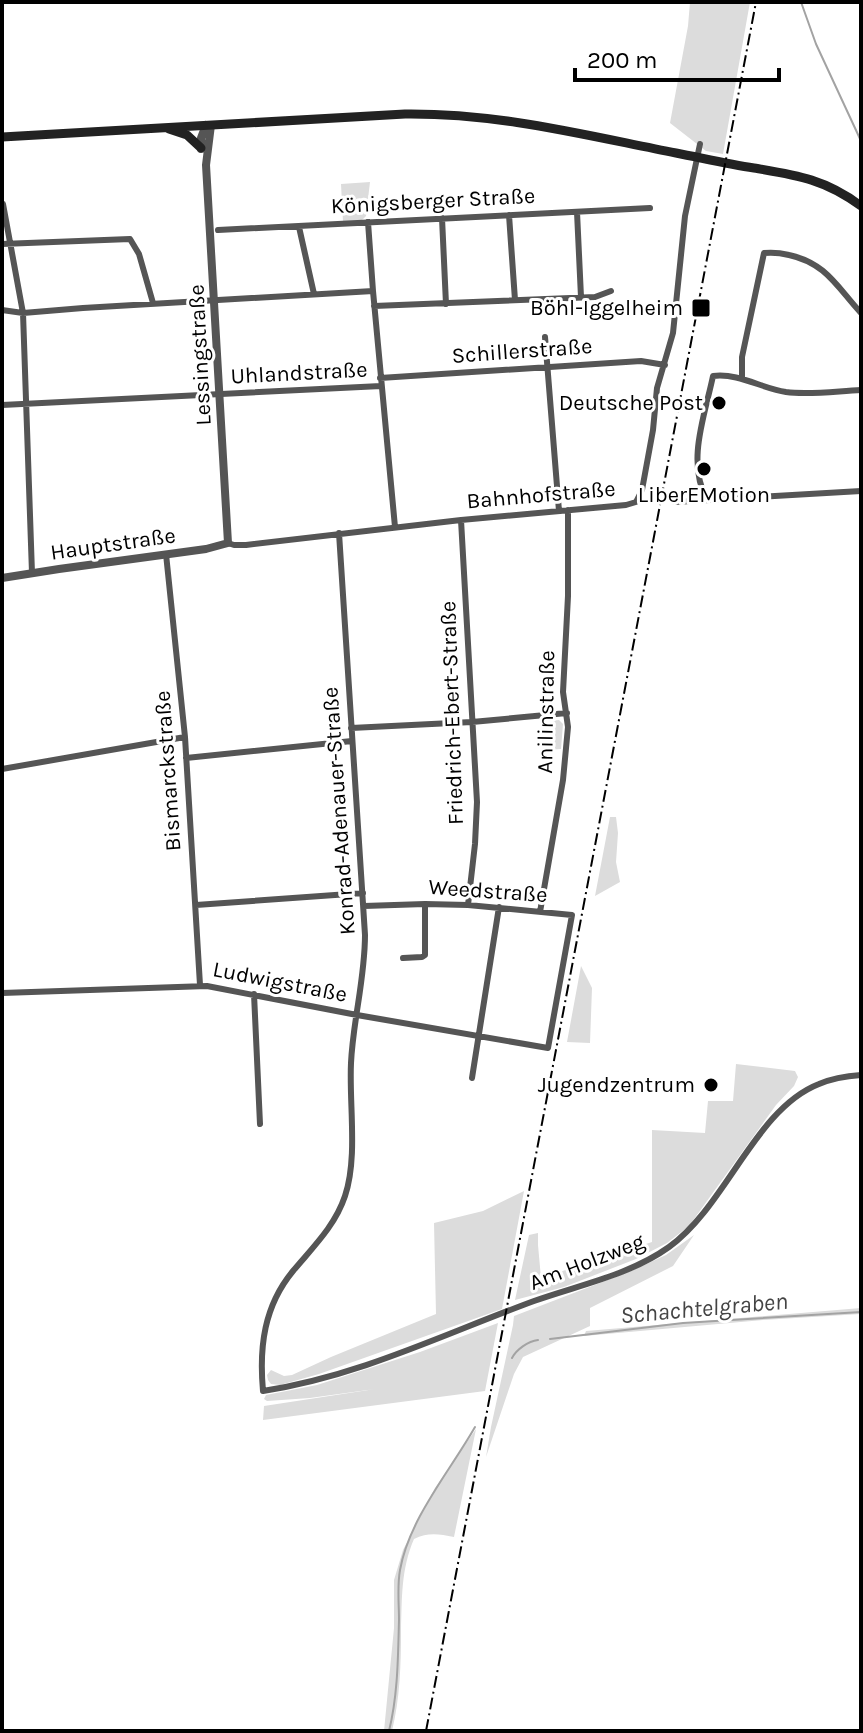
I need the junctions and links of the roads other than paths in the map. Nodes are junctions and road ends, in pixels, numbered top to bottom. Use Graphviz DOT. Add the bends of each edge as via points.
graph roads {
  1 [pos="208,125"];
  2 [pos="166,127"];
  3 [pos="2,137"];
  4 [pos="700,144"];
  5 [pos="201,148"];
  6 [pos="206,165"];
  7 [pos="3,204"];
  8 [pos="861,206"];
  9 [pos="650,208"];
  10 [pos="577,212"];
  11 [pos="509,215"];
  12 [pos="442,218"];
  13 [pos="368,222"];
  14 [pos="299,227"];
  15 [pos="218,230"];
  16 [pos="2,244"];
  17 [pos="11,245"];
  18 [pos="373,291"];
  19 [pos="611,291"];
  20 [pos="314,294"];
  21 [pos="581,297"];
  22 [pos="515,300"];
  23 [pos="215,301"];
  24 [pos="153,303"];
  25 [pos="446,304"];
  26 [pos="374,306"];
  27 [pos="2,310"];
  28 [pos="23,313"];
  29 [pos="861,313"];
  30 [pos="545,337"];
  31 [pos="665,365"];
  32 [pos="546,367"];
  33 [pos="380,378"];
  34 [pos="742,378"];
  35 [pos="381,386"];
  36 [pos="861,390"];
  37 [pos="221,395"];
  38 [pos="26,404"];
  39 [pos="2,405"];
  40 [pos="861,491"];
  41 [pos="707,500"];
  42 [pos="675,502"];
  43 [pos="568,510"];
  44 [pos="559,511"];
  45 [pos="461,520"];
  46 [pos="395,527"];
  47 [pos="339,533"];
  48 [pos="228,543"];
  49 [pos="166,554"];
  50 [pos="32,573"];
  51 [pos="2,578"];
  52 [pos="567,713"];
  53 [pos="472,722"];
  54 [pos="351,728"];
  55 [pos="185,737"];
  56 [pos="352,741"];
  57 [pos="186,758"];
  58 [pos="2,769"];
  59 [pos="363,893"];
  60 [pos="425,904"];
  61 [pos="196,905"];
  62 [pos="468,905"];
  63 [pos="364,906"];
  64 [pos="499,907"];
  65 [pos="540,912"];
  66 [pos="403,958"];
  67 [pos="200,985"];
  68 [pos="2,993"];
  69 [pos="254,994"];
  70 [pos="357,1015"];
  71 [pos="478,1036"];
  72 [pos="548,1048"];
  73 [pos="861,1075"];
  74 [pos="472,1078"];
  75 [pos="260,1124"];
  76 [pos="263,1391"];
  1 -- 2 [label="main road"];
  1 -- 5 [label="street, Lessingstraße"];
  1 -- 6 [label="street, Lessingstraße"];
  1 -- 8 [label="main road" via="405,114 526,122 781,171 808,178"];
  2 -- 3 [label="main road"];
  2 -- 5 [label="main road"];
  4 -- 31 [label="street, Bahnhofstraße"];
  5 -- 6 [label="street, Lessingstraße"];
  6 -- 23 [label="street, Lessingstraße"];
  7 -- 17 [label="street"];
  9 -- 10 [label="street, Königsberger Straße"];
  10 -- 11 [label="street, Königsberger Straße"];
  10 -- 21 [label="street"];
  11 -- 12 [label="street, Königsberger Straße"];
  11 -- 22 [label="street"];
  12 -- 13 [label="street, Königsberger Straße"];
  12 -- 25 [label="street"];
  13 -- 14 [label="street, Königsberger Straße"];
  13 -- 18 [label="street"];
  14 -- 15 [label="street, Königsberger Straße"];
  14 -- 20 [label="street"];
  16 -- 17 [label="street"];
  17 -- 24 [label="street" via="130,239"];
  17 -- 28 [label="street"];
  18 -- 20 [label="street"];
  18 -- 26 [label="street"];
  19 -- 21 [label="street"];
  20 -- 23 [label="street"];
  21 -- 22 [label="street"];
  22 -- 25 [label="street"];
  23 -- 24 [label="street"];
  23 -- 37 [label="street, Lessingstraße"];
  24 -- 28 [label="street"];
  25 -- 26 [label="street"];
  26 -- 33 [label="street"];
  27 -- 28 [label="street"];
  28 -- 38 [label="street"];
  29 -- 34 [label="street" via="813,263 764,253"];
  30 -- 32 [label="street"];
  31 -- 32 [label="street, Schillerstraße" via="641,361"];
  31 -- 43 [label="street, Bahnhofstraße" via="639,498 626,505"];
  32 -- 33 [label="street, Schillerstraße"];
  32 -- 44 [label="street"];
  33 -- 35 [label="street"];
  34 -- 36 [label="street" via="788,392"];
  34 -- 41 [label="street" via="713,376 697,461"];
  35 -- 37 [label="street, Uhlandstraße"];
  35 -- 46 [label="street"];
  37 -- 38 [label="street, Uhlandstraße"];
  37 -- 48 [label="street, Lessingstraße"];
  38 -- 39 [label="street, Uhlandstraße"];
  38 -- 50 [label="street"];
  40 -- 41 [label="street"];
  41 -- 42 [label="street"];
  43 -- 44 [label="street, Bahnhofstraße"];
  43 -- 52 [label="street, Anilinstraße" via="563,684"];
  44 -- 45 [label="street, Bahnhofstraße"];
  45 -- 46 [label="street, Bahnhofstraße"];
  45 -- 53 [label="street, Friedrich-Ebert-Straße"];
  46 -- 47 [label="street, Bahnhofstraße"];
  47 -- 48 [label="street, Bahnhofstraße"];
  47 -- 54 [label="street, Konrad-Adenauer-Straße"];
  48 -- 49 [label="street, Hauptstraße"];
  49 -- 50 [label="street, Hauptstraße"];
  49 -- 55 [label="street, Bismarckstraße"];
  50 -- 51 [label="street, Hauptstraße"];
  52 -- 53 [label="street"];
  52 -- 65 [label="street, Anilinstraße" via="563,780"];
  53 -- 54 [label="street"];
  53 -- 62 [label="street, Friedrich-Ebert-Straße" via="477,802"];
  54 -- 56 [label="street, Konrad-Adenauer-Straße"];
  55 -- 57 [label="street, Bismarckstraße"];
  55 -- 58 [label="street"];
  56 -- 57 [label="street"];
  56 -- 59 [label="street, Konrad-Adenauer-Straße"];
  57 -- 61 [label="street, Bismarckstraße"];
  59 -- 61 [label="street"];
  59 -- 63 [label="street, Konrad-Adenauer-Straße"];
  60 -- 62 [label="street, Weedstraße"];
  60 -- 63 [label="street, Weedstraße"];
  60 -- 66 [label="street" via="425,955"];
  61 -- 67 [label="street, Bismarckstraße"];
  62 -- 64 [label="street, Weedstraße"];
  63 -- 70 [label="street, Konrad-Adenauer-Straße"];
  64 -- 65 [label="street, Weedstraße"];
  64 -- 71 [label="street"];
  65 -- 72 [label="street, Weedstraße" via="572,915"];
  67 -- 68 [label="street, Ludwigstraße"];
  67 -- 69 [label="street, Ludwigstraße"];
  69 -- 70 [label="street, Ludwigstraße"];
  69 -- 75 [label="street"];
  70 -- 71 [label="street, Ludwigstraße"];
  70 -- 76 [label="street, Konrad-Adenauer-Straße" via="345,1196 327,1231 283,1283 271,1306 262,1343"];
  71 -- 72 [label="street, Ludwigstraße"];
  71 -- 74 [label="street"];
  73 -- 76 [label="street, Am Holzweg" via="818,1084 780,1110 703,1216 666,1249 619,1272 422,1346 317,1381"];
}
